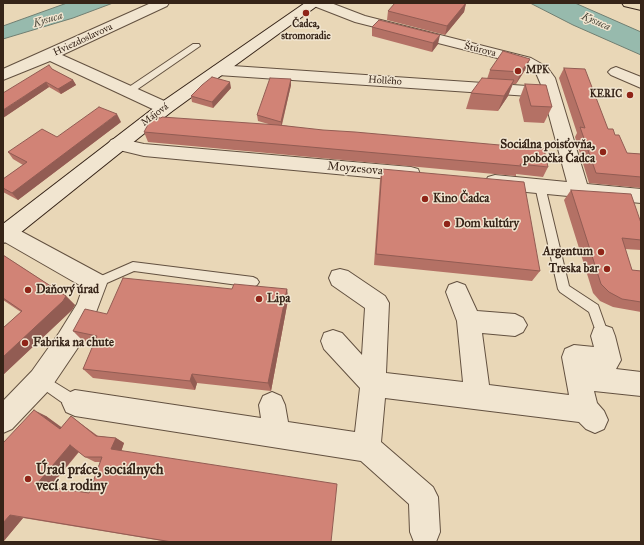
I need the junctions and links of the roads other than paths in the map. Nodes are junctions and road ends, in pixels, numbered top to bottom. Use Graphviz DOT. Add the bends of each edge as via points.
graph roads {
  1 [pos="162,3"];
  2 [pos="314,3"];
  3 [pos="319,3"];
  4 [pos="629,3"];
  5 [pos="641,6"];
  6 [pos="196,46"];
  7 [pos="50,55"];
  8 [pos="218,70"];
  9 [pos="616,72"];
  10 [pos="3,75"];
  11 [pos="641,82"];
  12 [pos="129,91"];
  13 [pos="551,93"];
  14 [pos="165,108"];
  15 [pos="118,144"];
  16 [pos="429,176"];
  17 [pos="476,180"];
  18 [pos="540,186"];
  19 [pos="578,190"];
  20 [pos="637,201"];
  21 [pos="5,234"];
  22 [pos="340,278"];
  23 [pos="253,282"];
  24 [pos="96,283"];
  25 [pos="457,292"];
  26 [pos="469,321"];
  27 [pos="515,325"];
  28 [pos="603,336"];
  29 [pos="333,341"];
  30 [pos="578,377"];
  31 [pos="41,380"];
  32 [pos="373,384"];
  33 [pos="641,384"];
  34 [pos="477,397"];
  35 [pos="75,404"];
  36 [pos="272,405"];
  37 [pos="3,420"];
  38 [pos="277,435"];
  39 [pos="367,448"];
  40 [pos="425,532"];
  1 -- 7 [label="street, Hviezdoslavova"];
  2 -- 8 [label="street, Májová"];
  3 -- 13 [label="street, Štúrova" via="360,19 526,61 542,70"];
  4 -- 5 [label="main road"];
  6 -- 12 [label="lane"];
  7 -- 10 [label="street, Hviezdoslavova"];
  7 -- 12 [label="street"];
  8 -- 13 [label="street, Hollého"];
  8 -- 14 [label="street, Májová"];
  9 -- 11 [label="street"];
  12 -- 14 [label="street"];
  13 -- 19 [label="street, Štúrova"];
  14 -- 15 [label="street, Májová"];
  15 -- 16 [label="street, Moyzesova" via="144,150"];
  15 -- 21 [label="street, Májová"];
  17 -- 18 [label="street"];
  18 -- 19 [label="street"];
  18 -- 28 [label="lane" via="564,289 594,309"];
  19 -- 20 [label="street"];
  21 -- 24 [label="street"];
  22 -- 32 [label="street" via="377,303"];
  23 -- 24 [label="lane" via="133,266"];
  24 -- 31 [label="street" via="87,308"];
  25 -- 26 [label="street"];
  26 -- 27 [label="street"];
  26 -- 34 [label="street"];
  28 -- 30 [label="street" via="616,361 574,357"];
  29 -- 32 [label="street"];
  30 -- 33 [label="street"];
  30 -- 34 [label="street" via="590,415"];
  31 -- 35 [label="lane"];
  31 -- 37 [label="street"];
  32 -- 34 [label="street"];
  32 -- 39 [label="street"];
  35 -- 38 [label="street"];
  36 -- 38 [label="street"];
  38 -- 39 [label="street"];
  39 -- 40 [label="street" via="423,497"];
}
